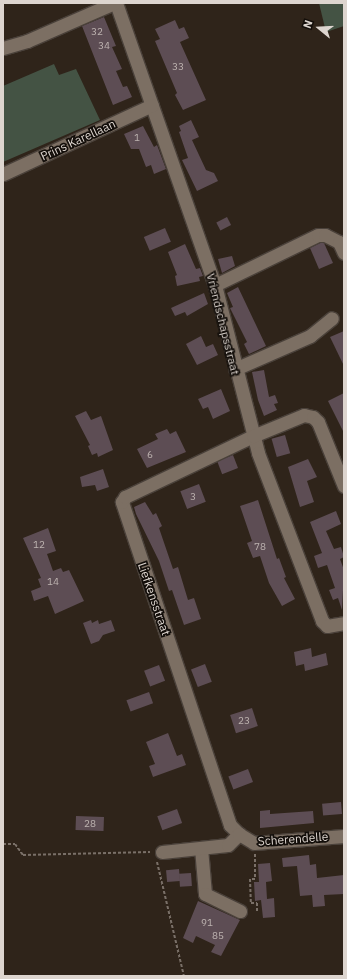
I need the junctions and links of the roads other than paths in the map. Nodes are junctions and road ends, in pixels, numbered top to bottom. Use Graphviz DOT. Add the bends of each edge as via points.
graph roads {
  1 [pos="115,3"];
  2 [pos="3,48"];
  3 [pos="152,105"];
  4 [pos="3,174"];
  5 [pos="344,253"];
  6 [pos="215,285"];
  7 [pos="332,318"];
  8 [pos="235,369"];
  9 [pos="252,436"];
  10 [pos="344,486"];
  11 [pos="344,623"];
  12 [pos="239,834"];
  13 [pos="344,836"];
  14 [pos="201,848"];
  15 [pos="162,852"];
  16 [pos="240,911"];
  1 -- 2 [label="street" via="27,41"];
  1 -- 3 [label="street, Vriendschapsstraat"];
  3 -- 4 [label="street, Prins Karellaan"];
  3 -- 6 [label="street, Vriendschapsstraat"];
  5 -- 6 [label="street" via="339,242 331,237 318,235"];
  6 -- 8 [label="street, Vriendschapsstraat"];
  7 -- 8 [label="street" via="310,336"];
  8 -- 9 [label="street, Vriendschapsstraat"];
  9 -- 10 [label="street, Liefkensstraat" via="295,417 313,417 318,422"];
  9 -- 11 [label="street, Vriendschapsstraat" via="322,621 327,626"];
  9 -- 12 [label="street, Liefkensstraat" via="125,497 122,502 230,825"];
  12 -- 13 [label="street, Scherendelle" via="254,843"];
  12 -- 14 [label="street" via="228,845"];
  14 -- 15 [label="street"];
  14 -- 16 [label="street" via="205,894"];
}
